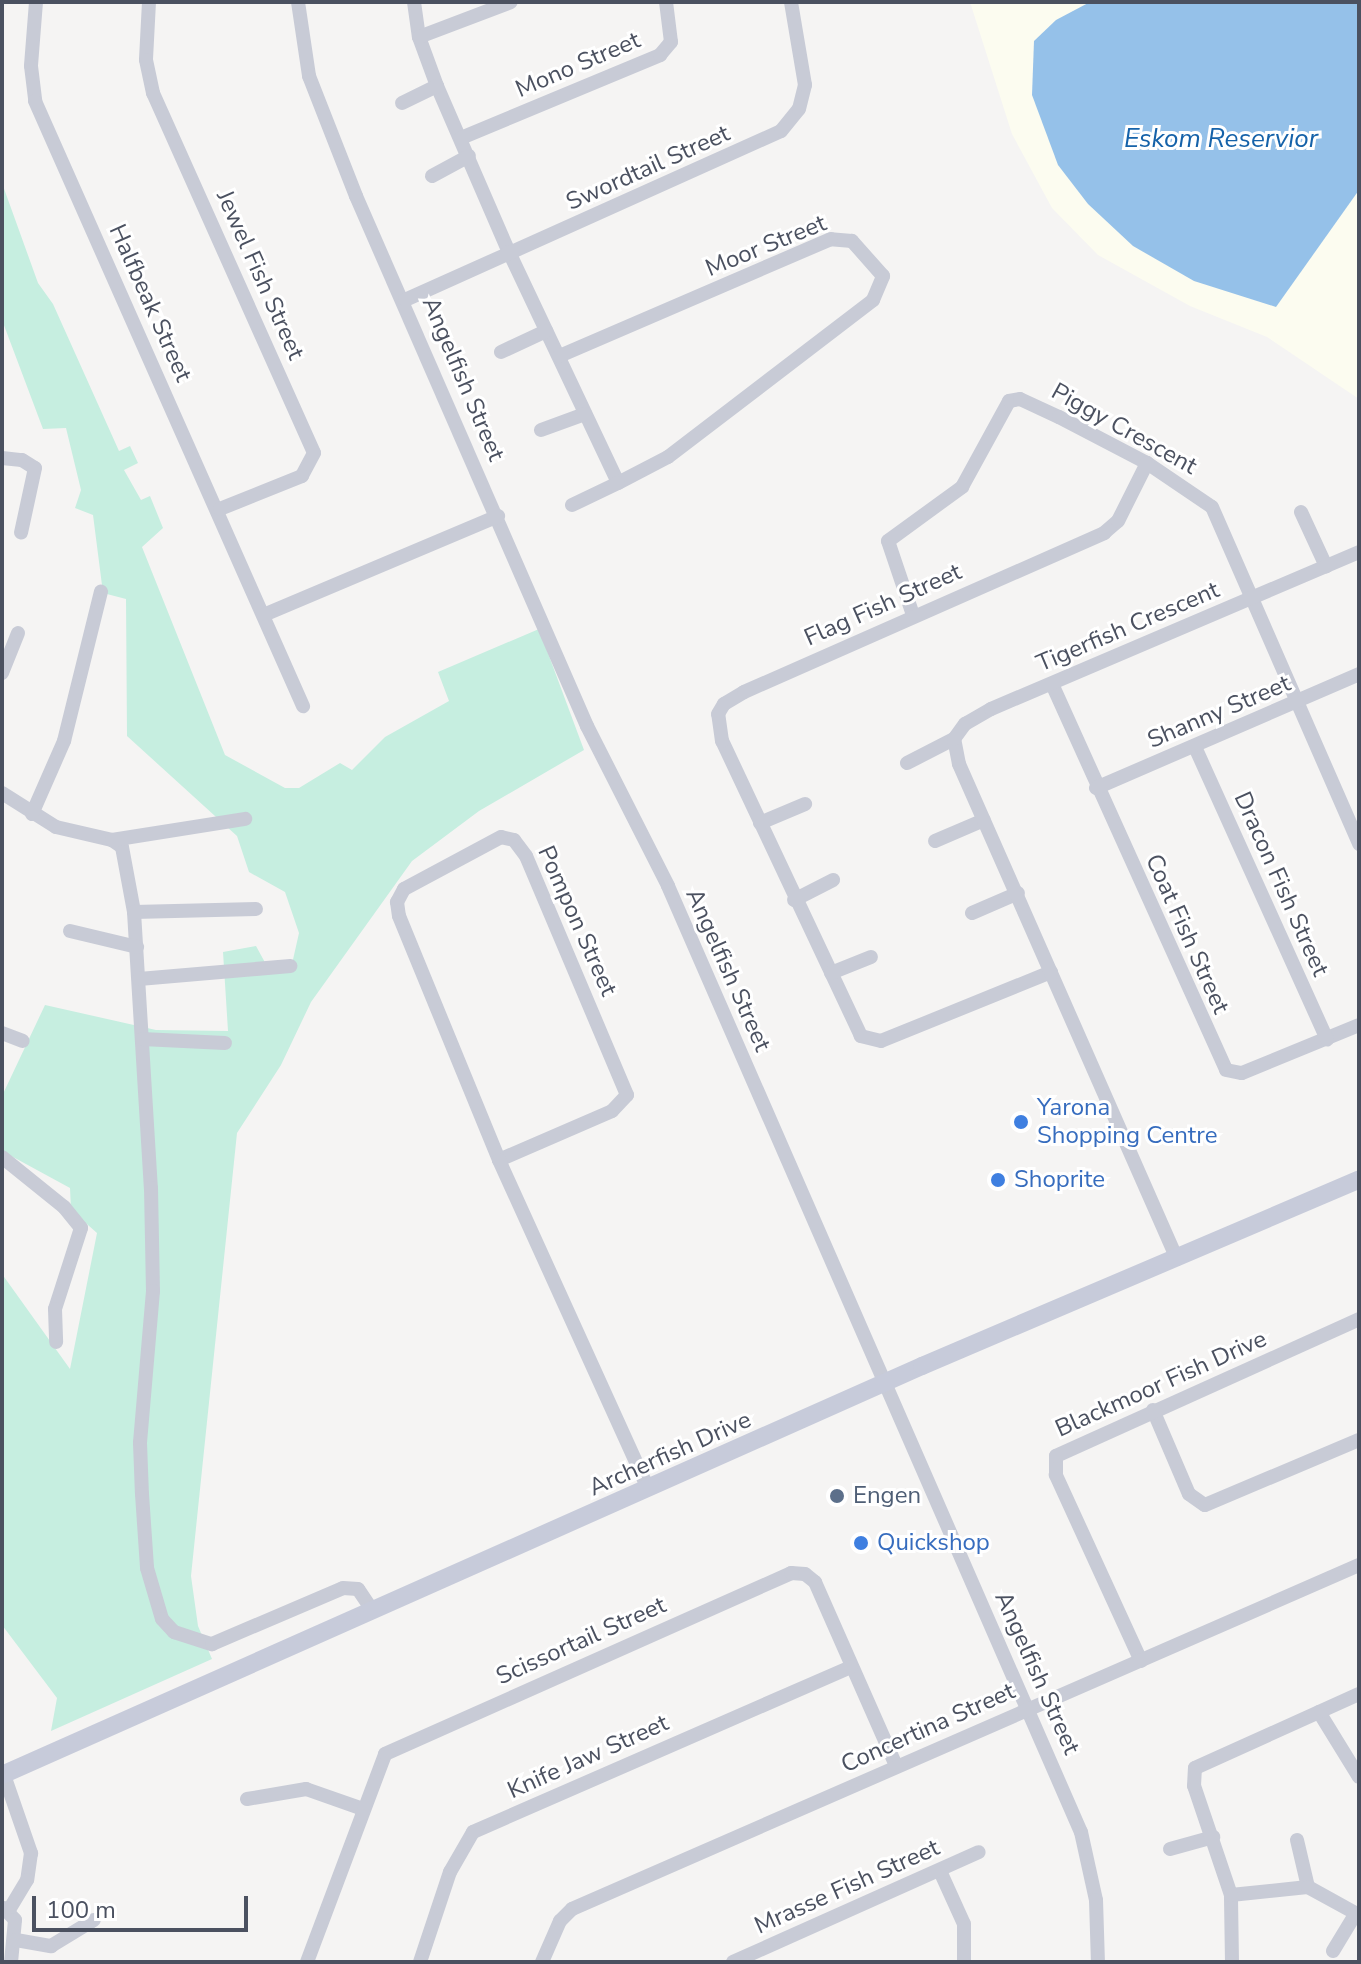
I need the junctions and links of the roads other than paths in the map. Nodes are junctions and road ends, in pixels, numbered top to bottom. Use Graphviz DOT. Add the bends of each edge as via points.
graph roads {
  1 [pos="36,2"];
  2 [pos="149,2"];
  3 [pos="298,2"];
  4 [pos="414,2"];
  5 [pos="511,2"];
  6 [pos="666,2"];
  7 [pos="791,2"];
  8 [pos="419,37"];
  9 [pos="437,86"];
  10 [pos="402,103"];
  11 [pos="461,138"];
  12 [pos="469,156"];
  13 [pos="432,176"];
  14 [pos="509,252"];
  15 [pos="405,300"];
  16 [pos="546,331"];
  17 [pos="501,352"];
  18 [pos="559,356"];
  19 [pos="585,414"];
  20 [pos="541,430"];
  21 [pos="2,458"];
  22 [pos="1147,463"];
  23 [pos="618,483"];
  24 [pos="572,505"];
  25 [pos="220,509"];
  26 [pos="1301,512"];
  27 [pos="498,516"];
  28 [pos="21,533"];
  29 [pos="1359,552"];
  30 [pos="1326,566"];
  31 [pos="101,591"];
  32 [pos="1249,599"];
  33 [pos="266,614"];
  34 [pos="913,615"];
  35 [pos="18,633"];
  36 [pos="2,673"];
  37 [pos="1359,674"];
  38 [pos="1052,684"];
  39 [pos="1297,702"];
  40 [pos="303,706"];
  41 [pos="954,739"];
  42 [pos="1195,747"];
  43 [pos="907,763"];
  44 [pos="1096,788"];
  45 [pos="2,793"];
  46 [pos="805,804"];
  47 [pos="32,814"];
  48 [pos="245,819"];
  49 [pos="984,820"];
  50 [pos="760,823"];
  51 [pos="112,840"];
  52 [pos="935,841"];
  53 [pos="1359,844"];
  54 [pos="833,880"];
  55 [pos="1018,893"];
  56 [pos="794,900"];
  57 [pos="256,909"];
  58 [pos="134,912"];
  59 [pos="972,913"];
  60 [pos="70,931"];
  61 [pos="137,947"];
  62 [pos="871,957"];
  63 [pos="290,966"];
  64 [pos="1051,972"];
  65 [pos="831,973"];
  66 [pos="139,979"];
  67 [pos="1359,1025"];
  68 [pos="2,1033"];
  69 [pos="142,1039"];
  70 [pos="1327,1040"];
  71 [pos="23,1041"];
  72 [pos="225,1043"];
  73 [pos="2,1157"];
  74 [pos="499,1160"];
  75 [pos="1359,1180"];
  76 [pos="1177,1259"];
  77 [pos="1359,1319"];
  78 [pos="56,1342"];
  79 [pos="885,1384"];
  80 [pos="1153,1410"];
  81 [pos="1359,1440"];
  82 [pos="648,1489"];
  83 [pos="1359,1565"];
  84 [pos="371,1608"];
  85 [pos="1141,1661"];
  86 [pos="851,1667"];
  87 [pos="1359,1694"];
  88 [pos="1028,1707"];
  89 [pos="1319,1712"];
  90 [pos="896,1766"];
  91 [pos="3,1775"];
  92 [pos="1359,1777"];
  93 [pos="247,1799"];
  94 [pos="363,1809"];
  95 [pos="1213,1837"];
  96 [pos="1297,1840"];
  97 [pos="1170,1849"];
  98 [pos="979,1852"];
  99 [pos="940,1871"];
  100 [pos="1308,1887"];
  101 [pos="1231,1895"];
  102 [pos="6,1909"];
  103 [pos="1358,1914"];
  104 [pos="94,1920"];
  105 [pos="16,1940"];
  106 [pos="1333,1951"];
  107 [pos="11,1962"];
  108 [pos="307,1962"];
  109 [pos="420,1962"];
  110 [pos="542,1962"];
  111 [pos="733,1962"];
  112 [pos="964,1962"];
  113 [pos="1098,1962"];
  114 [pos="1232,1962"];
  1 -- 25 [label="street, Halfbeak Street" via="31,66 35,101"];
  2 -- 25 [label="street, Jewel Fish Street" via="146,60 153,93 314,453 302,476"];
  3 -- 15 [label="street, Angelfish Street" via="304,59 322,115"];
  4 -- 8 [label="street"];
  5 -- 8 [label="street"];
  6 -- 11 [label="street, Mono Street" via="671,42 660,55"];
  7 -- 14 [label="street, Swordtail Street" via="805,85 792,121 711,166"];
  8 -- 9 [label="street"];
  9 -- 10 [label="street"];
  9 -- 11 [label="street"];
  11 -- 12 [label="street"];
  12 -- 13 [label="street"];
  12 -- 14 [label="street"];
  14 -- 15 [label="street, Swordtail Street"];
  14 -- 16 [label="street"];
  15 -- 27 [label="street, Angelfish Street"];
  16 -- 17 [label="street"];
  16 -- 18 [label="street"];
  18 -- 19 [label="street"];
  18 -- 23 [label="street, Moor Street" via="831,239 852,241 880,267 883,285 873,300 668,457"];
  19 -- 20 [label="street"];
  19 -- 23 [label="street"];
  21 -- 28 [label="street" via="35,468"];
  22 -- 32 [label="street, Piggy Crescent" via="1212,507"];
  22 -- 34 [label="street, Flag Fish Street" via="1118,521 1104,533"];
  22 -- 34 [label="street, Piggy Crescent" via="1012,399 962,487 888,541"];
  23 -- 24 [label="street, Moor Street"];
  25 -- 33 [label="street, Halfbeak Street"];
  26 -- 30 [label="street"];
  27 -- 33 [label="street"];
  27 -- 79 [label="street, Angelfish Street" via="587,726 668,886"];
  29 -- 30 [label="street, Tigerfish Crescent"];
  30 -- 32 [label="street, Tigerfish Crescent"];
  31 -- 47 [label="street" via="64,741"];
  32 -- 38 [label="street, Tigerfish Crescent"];
  32 -- 39 [label="street, Piggy Crescent"];
  33 -- 40 [label="street, Halfbeak Street"];
  34 -- 50 [label="street, Flag Fish Street" via="744,692 721,708 719,735"];
  35 -- 36 [label="street"];
  37 -- 39 [label="street, Shanny Street"];
  38 -- 41 [label="street, Tigerfish Crescent" via="977,716"];
  38 -- 44 [label="street, Coat Fish Street"];
  39 -- 42 [label="street, Shanny Street"];
  39 -- 53 [label="street, Piggy Crescent"];
  41 -- 43 [label="street, Tigerfish Crescent"];
  41 -- 49 [label="street"];
  42 -- 44 [label="street, Shanny Street"];
  42 -- 70 [label="street, Dracon Fish Street"];
  44 -- 70 [label="street, Coat Fish Street" via="1226,1070 1242,1073"];
  45 -- 47 [label="street"];
  46 -- 50 [label="street"];
  47 -- 51 [label="street" via="56,827"];
  48 -- 51 [label="street"];
  49 -- 52 [label="street"];
  49 -- 55 [label="street"];
  50 -- 56 [label="street, Flag Fish Street"];
  51 -- 58 [label="street" via="122,847"];
  54 -- 56 [label="street"];
  55 -- 59 [label="street"];
  55 -- 64 [label="street"];
  56 -- 65 [label="street, Flag Fish Street"];
  57 -- 58 [label="street"];
  58 -- 61 [label="street"];
  60 -- 61 [label="street"];
  61 -- 66 [label="street"];
  62 -- 65 [label="street"];
  63 -- 66 [label="street"];
  64 -- 65 [label="street, Flag Fish Street" via="881,1041 859,1032"];
  64 -- 76 [label="street"];
  66 -- 69 [label="street"];
  67 -- 70 [label="street, Coat Fish Street"];
  68 -- 71 [label="street"];
  69 -- 72 [label="street"];
  69 -- 84 [label="street" via="153,1291 140,1455 147,1568 162,1619 183,1637 212,1644 343,1588 358,1589"];
  73 -- 78 [label="street" via="64,1207 81,1228 55,1309"];
  74 -- 74 [label="street, Pompon Street" via="400,922 397,902 404,889 501,837 514,840 526,856 627,1095 612,1111"];
  74 -- 82 [label="street, Pompon Street"];
  75 -- 76 [label="street, Archerfish Drive"];
  76 -- 79 [label="street, Archerfish Drive"];
  77 -- 80 [label="street, Blackmoor Fish Drive"];
  79 -- 82 [label="street, Archerfish Drive"];
  79 -- 88 [label="street, Angelfish Street"];
  80 -- 81 [label="street" via="1189,1494 1205,1505"];
  80 -- 85 [label="street, Blackmoor Fish Drive" via="1065,1448 1053,1463"];
  82 -- 84 [label="street, Archerfish Drive"];
  83 -- 85 [label="street, Concertina Street"];
  84 -- 91 [label="street, Archerfish Drive"];
  85 -- 88 [label="street, Concertina Street"];
  86 -- 90 [label="street, Scissortail Street"];
  86 -- 94 [label="street, Scissortail Street" via="815,1582 791,1573 389,1751 376,1766"];
  86 -- 109 [label="street, Knife Jaw Street" via="473,1832 450,1872"];
  87 -- 89 [label="street"];
  88 -- 90 [label="street, Concertina Street"];
  88 -- 113 [label="street, Angelfish Street" via="1090,1864"];
  89 -- 92 [label="street"];
  89 -- 95 [label="street" via="1200,1763 1194,1786"];
  90 -- 110 [label="street, Concertina Street" via="572,1909 560,1921"];
  91 -- 102 [label="street" via="31,1853 27,1880"];
  93 -- 94 [label="street" via="306,1789"];
  94 -- 108 [label="street, Scissortail Street"];
  95 -- 97 [label="street"];
  95 -- 101 [label="street"];
  96 -- 100 [label="street"];
  98 -- 99 [label="street, Mrasse Fish Street"];
  99 -- 111 [label="street, Mrasse Fish Street"];
  99 -- 112 [label="street" via="964,1924"];
  100 -- 101 [label="street"];
  100 -- 103 [label="street"];
  101 -- 114 [label="street"];
  102 -- 105 [label="street"];
  103 -- 106 [label="street"];
  104 -- 105 [label="street" via="51,1946"];
  105 -- 107 [label="street"];
}
